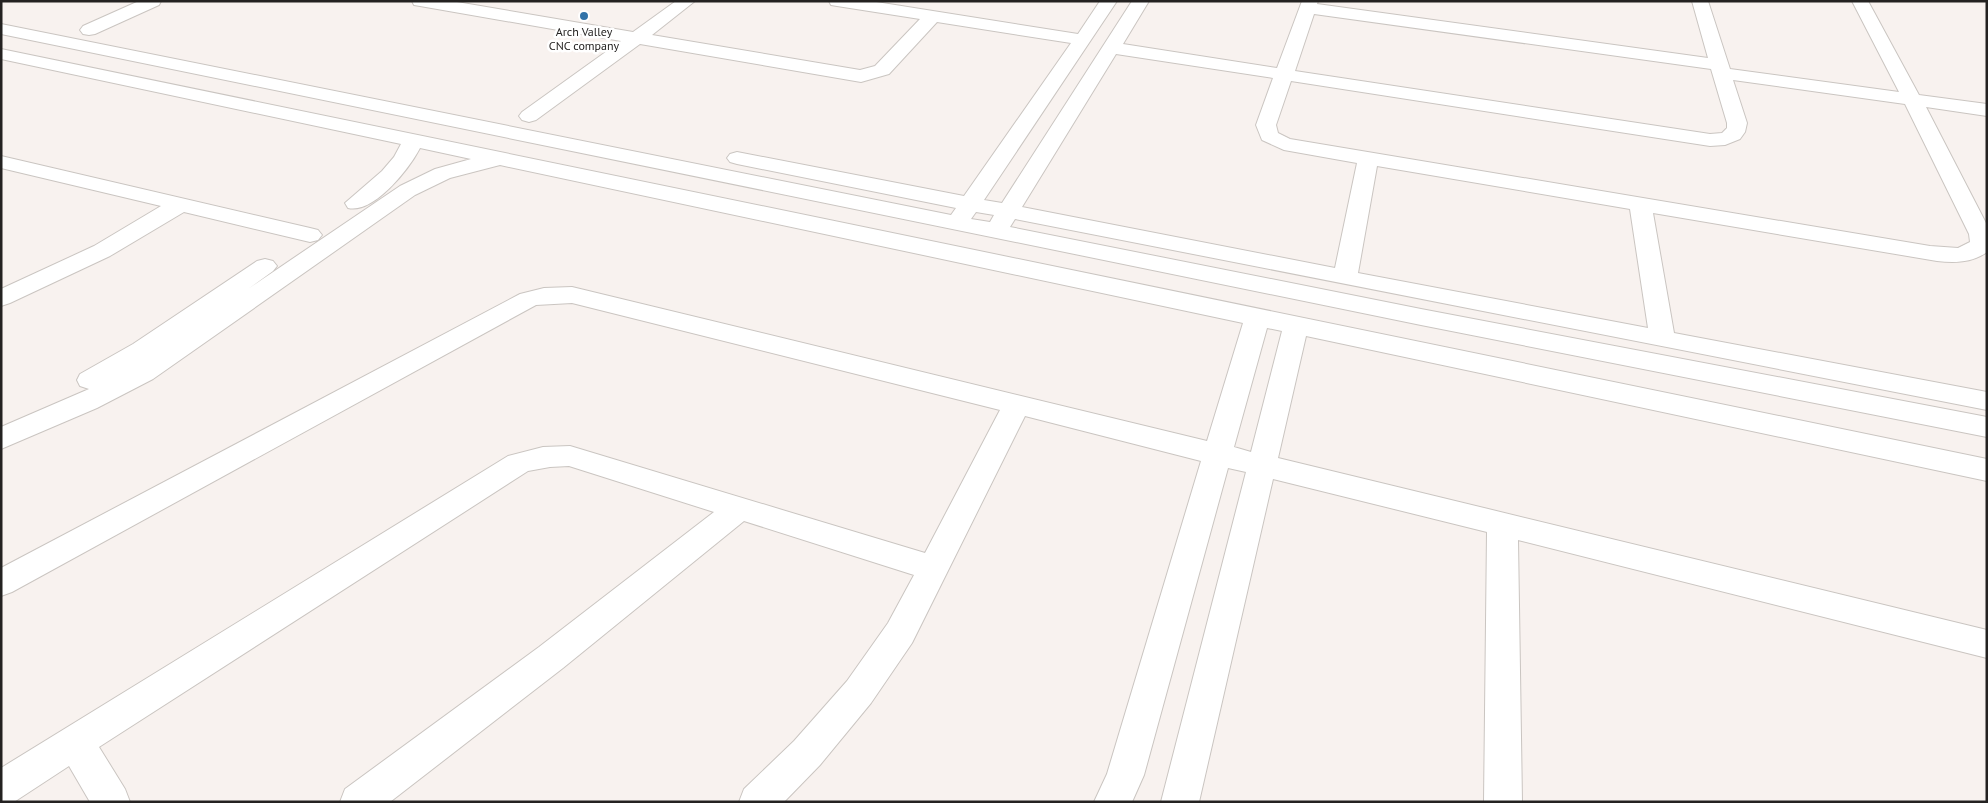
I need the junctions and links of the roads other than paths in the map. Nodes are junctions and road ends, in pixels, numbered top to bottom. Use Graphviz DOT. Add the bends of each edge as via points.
graph roads {
  1 [pos="153,1"];
  2 [pos="420,1"];
  3 [pos="687,1"];
  4 [pos="837,1"];
  5 [pos="1110,1"];
  6 [pos="1141,1"];
  7 [pos="1700,1"];
  8 [pos="1860,1"];
  9 [pos="1308,5"];
  10 [pos="1,13"];
  11 [pos="933,16"];
  12 [pos="1,29"];
  13 [pos="88,30"];
  14 [pos="635,39"];
  15 [pos="1083,40"];
  16 [pos="1111,48"];
  17 [pos="200,51"];
  18 [pos="1,54"];
  19 [pos="173,64"];
  20 [pos="1720,69"];
  21 [pos="1284,75"];
  22 [pos="1050,89"];
  23 [pos="1082,94"];
  24 [pos="1912,99"];
  25 [pos="478,107"];
  26 [pos="1987,110"];
  27 [pos="529,116"];
  28 [pos="459,121"];
  29 [pos="413,140"];
  30 [pos="698,150"];
  31 [pos="1368,159"];
  32 [pos="507,160"];
  33 [pos="1,162"];
  34 [pos="681,166"];
  35 [pos="181,204"];
  36 [pos="970,204"];
  37 [pos="1641,205"];
  38 [pos="1008,212"];
  39 [pos="957,223"];
  40 [pos="996,231"];
  41 [pos="310,235"];
  42 [pos="1345,277"];
  43 [pos="1,298"];
  44 [pos="1423,305"];
  45 [pos="1257,317"];
  46 [pos="1296,325"];
  47 [pos="1594,325"];
  48 [pos="1662,338"];
  49 [pos="1595,351"];
  50 [pos="1987,401"];
  51 [pos="1016,405"];
  52 [pos="1,419"];
  53 [pos="1987,427"];
  54 [pos="1,439"];
  55 [pos="1218,454"];
  56 [pos="1262,465"];
  57 [pos="1987,470"];
  58 [pos="739,508"];
  59 [pos="1502,524"];
  60 [pos="933,568"];
  61 [pos="1,583"];
  62 [pos="1987,644"];
  63 [pos="75,742"];
  64 [pos="1,789"];
  65 [pos="111,802"];
  66 [pos="359,802"];
  67 [pos="758,802"];
  68 [pos="1114,802"];
  69 [pos="1180,802"];
  70 [pos="1503,802"];
  1 -- 13 [label="street"];
  2 -- 14 [label="street"];
  3 -- 14 [label="street"];
  4 -- 11 [label="street"];
  5 -- 15 [label="street"];
  6 -- 16 [label="street"];
  7 -- 20 [label="street"];
  8 -- 24 [label="street"];
  9 -- 20 [label="street"];
  9 -- 21 [label="street"];
  10 -- 13 [label="street"];
  11 -- 14 [label="street" via="882,70 861,76"];
  11 -- 15 [label="street"];
  12 -- 19 [label="street"];
  13 -- 17 [label="street"];
  14 -- 27 [label="street"];
  15 -- 22 [label="street"];
  16 -- 21 [label="street"];
  16 -- 23 [label="street"];
  17 -- 19 [label="street"];
  17 -- 25 [label="street"];
  18 -- 29 [label="street"];
  19 -- 28 [label="street"];
  20 -- 21 [label="street" via="1737,130 1734,136 1710,140"];
  20 -- 24 [label="street"];
  21 -- 31 [label="street" via="1266,126 1269,136 1284,144"];
  22 -- 23 [label="street"];
  22 -- 36 [label="street"];
  23 -- 38 [label="street"];
  24 -- 26 [label="street"];
  24 -- 37 [label="street" via="1980,234 1982,244 1976,250 1965,254 1930,253"];
  25 -- 27 [label="street"];
  25 -- 28 [label="street"];
  27 -- 30 [label="street"];
  28 -- 34 [label="street"];
  29 -- 32 [label="street"];
  29 -- 41 [label="street" via="392,175"];
  30 -- 34 [label="street"];
  30 -- 36 [label="street"];
  31 -- 37 [label="street"];
  31 -- 42 [label="street"];
  32 -- 45 [label="street"];
  32 -- 54 [label="street" via="447,171 419,183 144,373"];
  33 -- 35 [label="street"];
  34 -- 39 [label="street"];
  35 -- 41 [label="street"];
  35 -- 43 [label="street" via="102,251"];
  36 -- 38 [label="street"];
  36 -- 39 [label="street"];
  37 -- 48 [label="street"];
  38 -- 40 [label="street"];
  38 -- 42 [label="street"];
  39 -- 40 [label="street"];
  40 -- 44 [label="street"];
  41 -- 52 [label="street" via="118,365"];
  42 -- 44 [label="street"];
  44 -- 47 [label="street"];
  44 -- 49 [label="street"];
  45 -- 46 [label="street"];
  45 -- 55 [label="street"];
  46 -- 56 [label="street"];
  46 -- 57 [label="street"];
  47 -- 48 [label="street"];
  47 -- 49 [label="street"];
  48 -- 50 [label="street"];
  49 -- 53 [label="street"];
  51 -- 55 [label="street"];
  51 -- 60 [label="street"];
  51 -- 61 [label="street" via="572,295 544,296 520,304"];
  55 -- 56 [label="street"];
  55 -- 68 [label="street" via="1125,775"];
  56 -- 59 [label="street"];
  56 -- 69 [label="street"];
  58 -- 60 [label="street"];
  58 -- 63 [label="street" via="570,456 553,455 518,463"];
  58 -- 66 [label="street" via="618,607"];
  59 -- 62 [label="street"];
  59 -- 70 [label="street"];
  60 -- 67 [label="street" via="900,633 859,692 807,753"];
  63 -- 64 [label="street"];
  63 -- 65 [label="street"];
}
